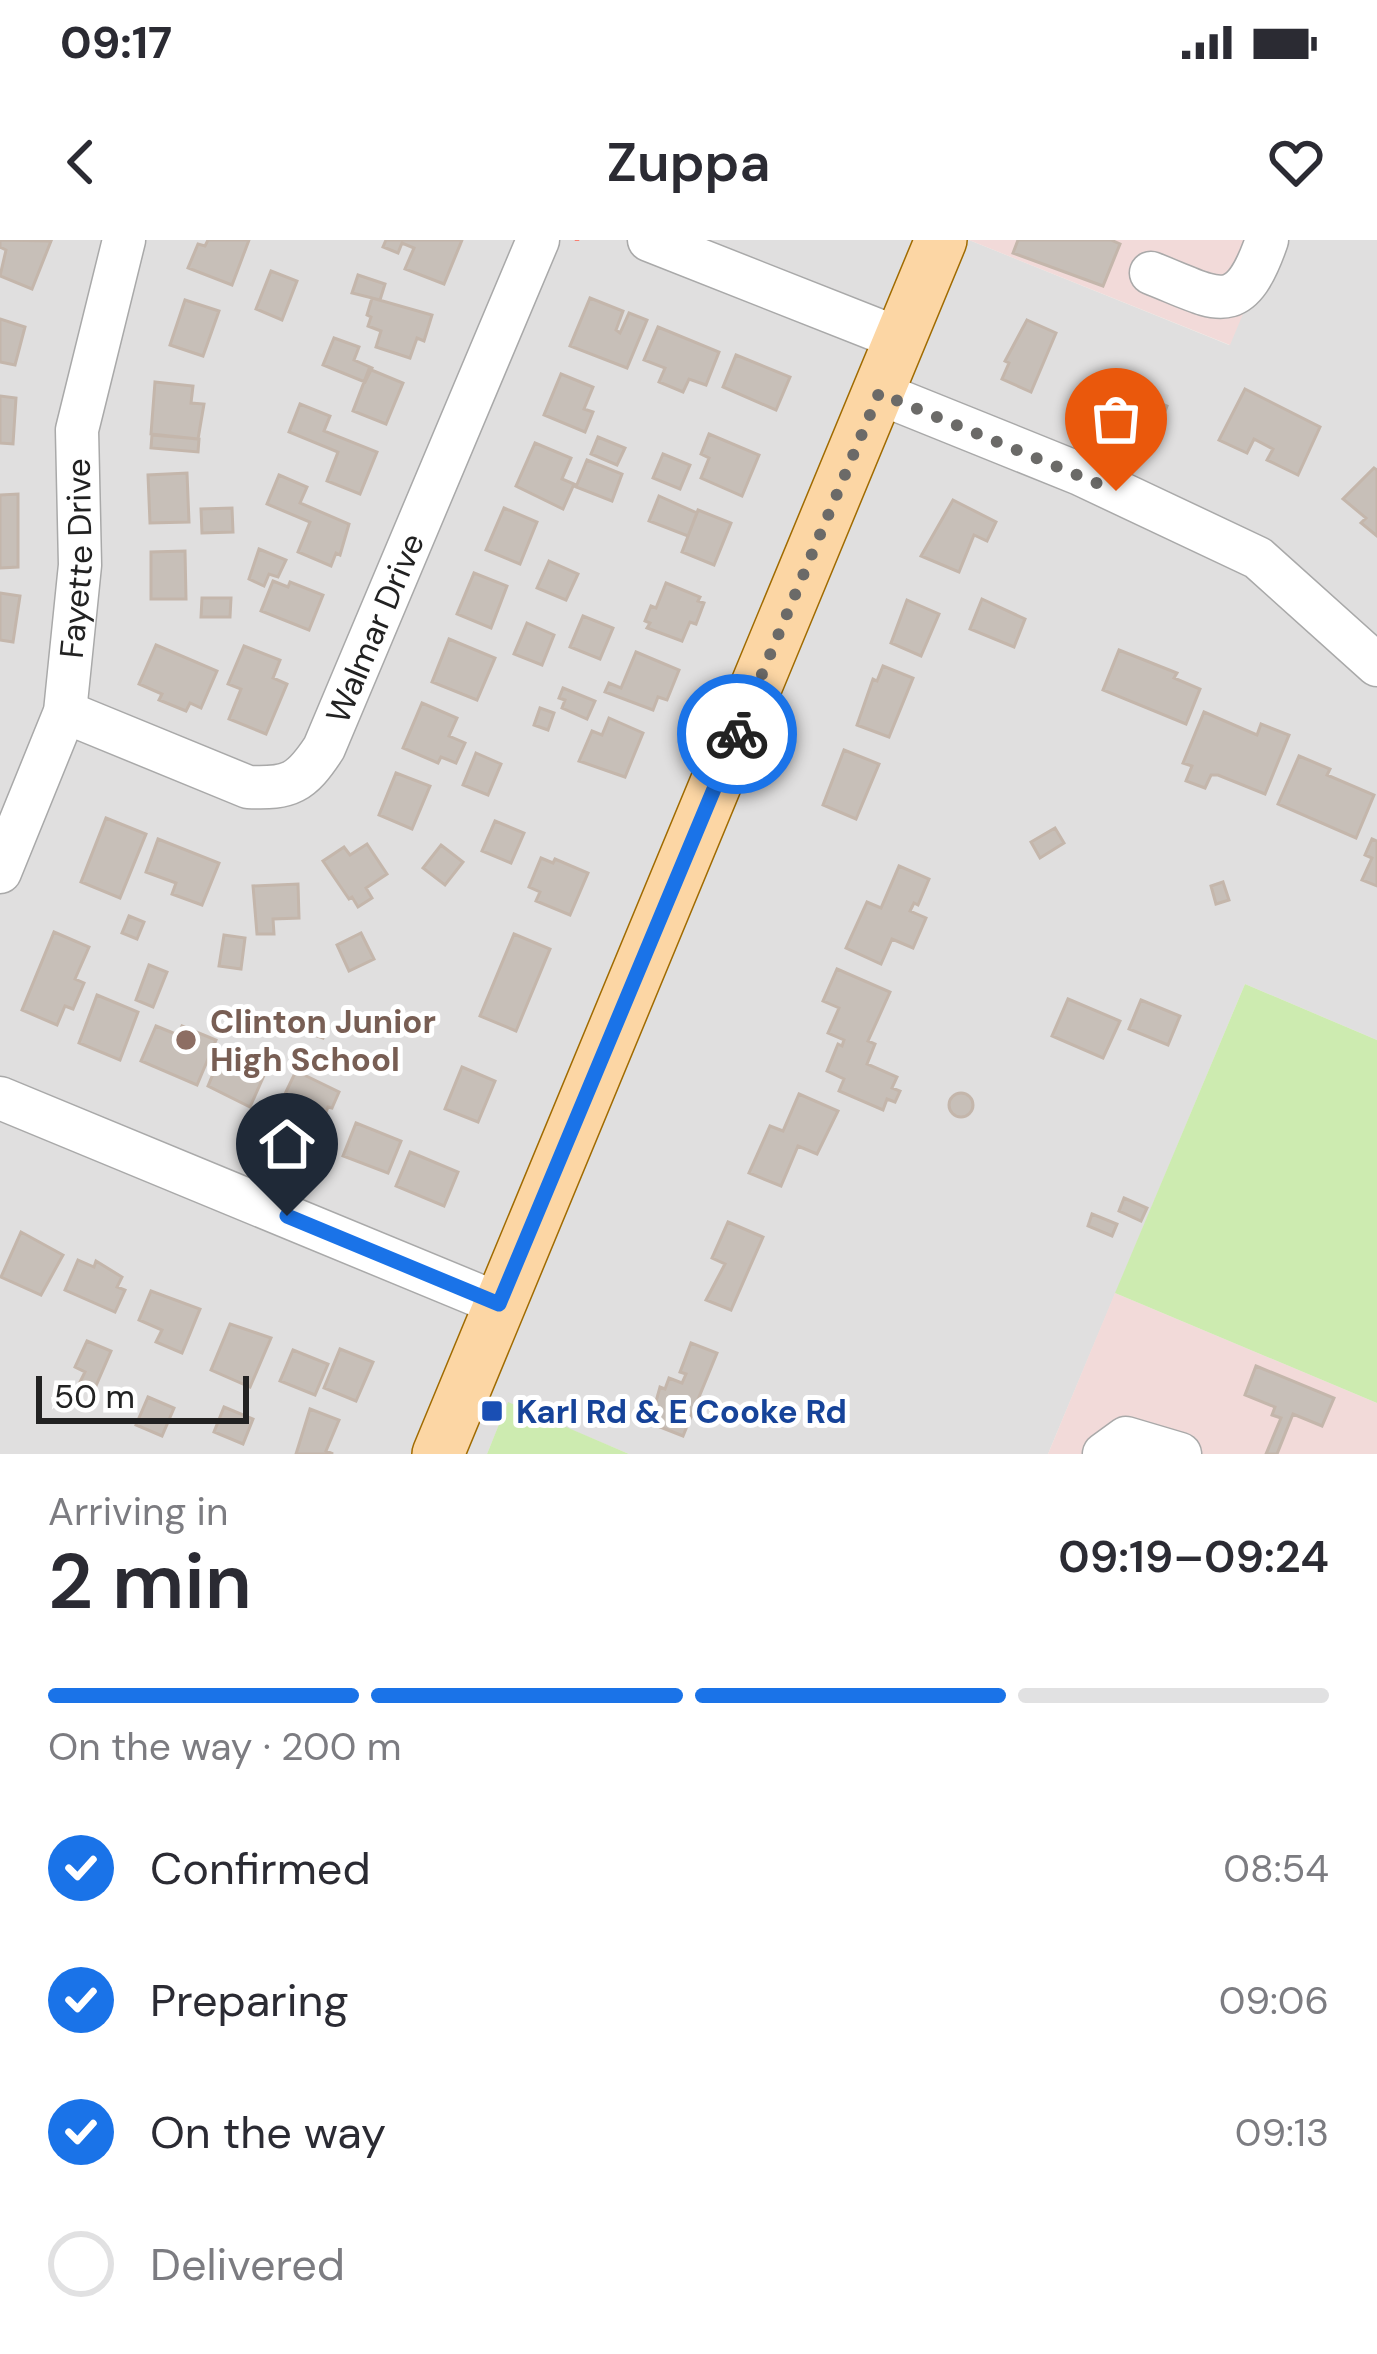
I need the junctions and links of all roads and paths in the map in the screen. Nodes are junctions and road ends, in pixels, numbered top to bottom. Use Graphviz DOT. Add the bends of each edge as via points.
graph roads {
  1 [pos="124,240"];
  2 [pos="538,240"];
  3 [pos="649,240"];
  4 [pos="941,240"];
  5 [pos="1267,240"];
  6 [pos="1151,273"];
  7 [pos="900,340"];
  8 [pos="879,393"];
  9 [pos="1377,665"];
  10 [pos="65,712"];
  11 [pos="0,872"];
  12 [pos="0,1098"];
  13 [pos="499,1304"];
  14 [pos="438,1454"];
  15 [pos="1104,1454"];
  16 [pos="1180,1454"];
  1 -- 10 [label="street, Fayette Drive" via="76,430 80,565"];
  2 -- 10 [label="street, Walmar Drive" via="307,774 279,789 248,788"];
  3 -- 7 [label="street"];
  4 -- 7 [label="main road"];
  5 -- 6 [label="street" via="1251,282 1228,297"];
  7 -- 8 [label="main road"];
  8 -- 9 [label="street" via="1258,558"];
  8 -- 13 [label="main road"];
  10 -- 11 [label="street, Fayette Drive"];
  12 -- 13 [label="street"];
  13 -- 14 [label="main road"];
  15 -- 16 [label="street" via="1126,1438"];
}
